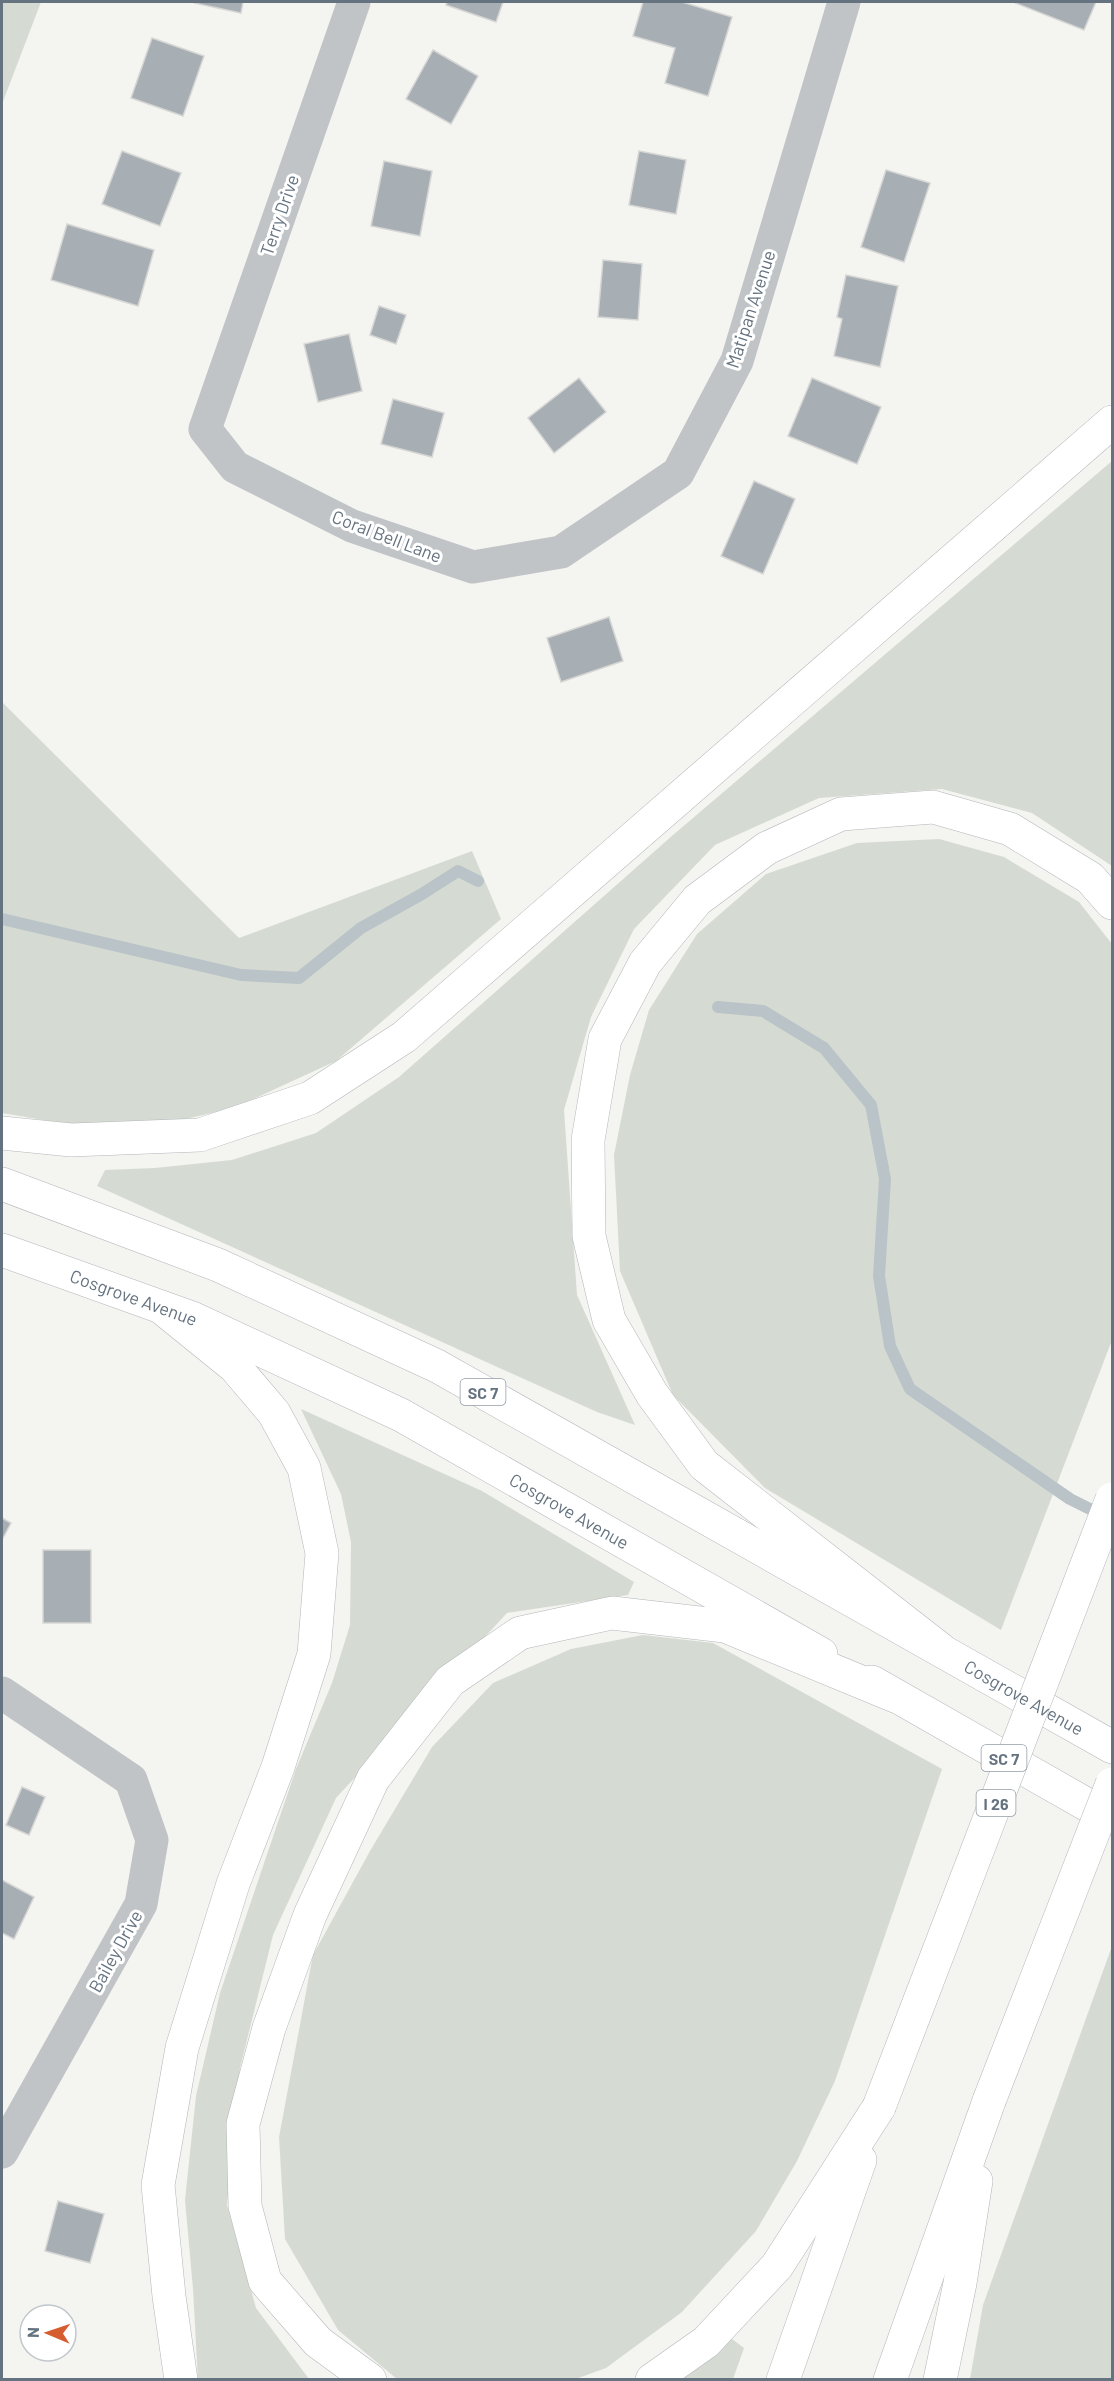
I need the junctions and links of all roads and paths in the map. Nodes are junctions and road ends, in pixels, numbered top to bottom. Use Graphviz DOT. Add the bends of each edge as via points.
graph roads {
  1 [pos="354,2"];
  2 [pos="844,2"];
  3 [pos="1113,422"];
  4 [pos="205,429"];
  5 [pos="561,552"];
  6 [pos="1113,903"];
  7 [pos="2,1133"];
  8 [pos="2,1184"];
  9 [pos="2,1250"];
  10 [pos="161,1307"];
  11 [pos="1113,1499"];
  12 [pos="940,1649"];
  13 [pos="2,1692"];
  14 [pos="895,1696"];
  15 [pos="1113,1747"];
  16 [pos="1113,1784"];
  17 [pos="1113,1820"];
  18 [pos="989,2101"];
  19 [pos="879,2107"];
  20 [pos="2,2152"];
  21 [pos="181,2379"];
  22 [pos="370,2379"];
  23 [pos="651,2379"];
  24 [pos="783,2379"];
  25 [pos="890,2379"];
  26 [pos="940,2379"];
  1 -- 4 [label="street, Terry Drive"];
  2 -- 5 [label="street, Matipan Avenue" via="731,371 678,473"];
  3 -- 7 [label="main road" via="404,1037 310,1098 200,1135 71,1140"];
  4 -- 5 [label="street, Coral Bell Lane" via="235,467 352,526 473,567"];
  6 -- 12 [label="main road" via="1090,878 1010,829 933,807 841,814 767,848 697,900 645,963 605,1039 588,1140 589,1236 609,1320 652,1394 704,1465"];
  8 -- 12 [label="main road, Cosgrove Avenue / SC 7" via="218,1265 437,1366"];
  9 -- 10 [label="main road, Cosgrove Avenue / SC 7"];
  10 -- 14 [label="main road, Cosgrove Avenue / SC 7" via="401,1415"];
  10 -- 21 [label="main road" via="235,1368 274,1413 304,1468 322,1553 314,1654 278,1767 233,1884 182,2048 158,2185"];
  11 -- 19 [label="main road, I 26, bridge"];
  12 -- 15 [label="main road, Cosgrove Avenue / SC 7"];
  13 -- 20 [label="street, Bailey Drive" via="131,1780 152,1840 141,1904"];
  14 -- 17 [label="main road, Cosgrove Avenue / SC 7"];
  14 -- 22 [label="main road" via="725,1626 612,1613 520,1633 450,1681 374,1779 310,1915 269,2028 243,2124 244,2206 265,2281 318,2342"];
  16 -- 18 [label="main road, bridge"];
  18 -- 25 [label="main road"];
  18 -- 26 [label="main road" via="960,2283"];
  19 -- 23 [label="main road" via="777,2266 706,2342"];
  19 -- 24 [label="main road, I 26"];
}
